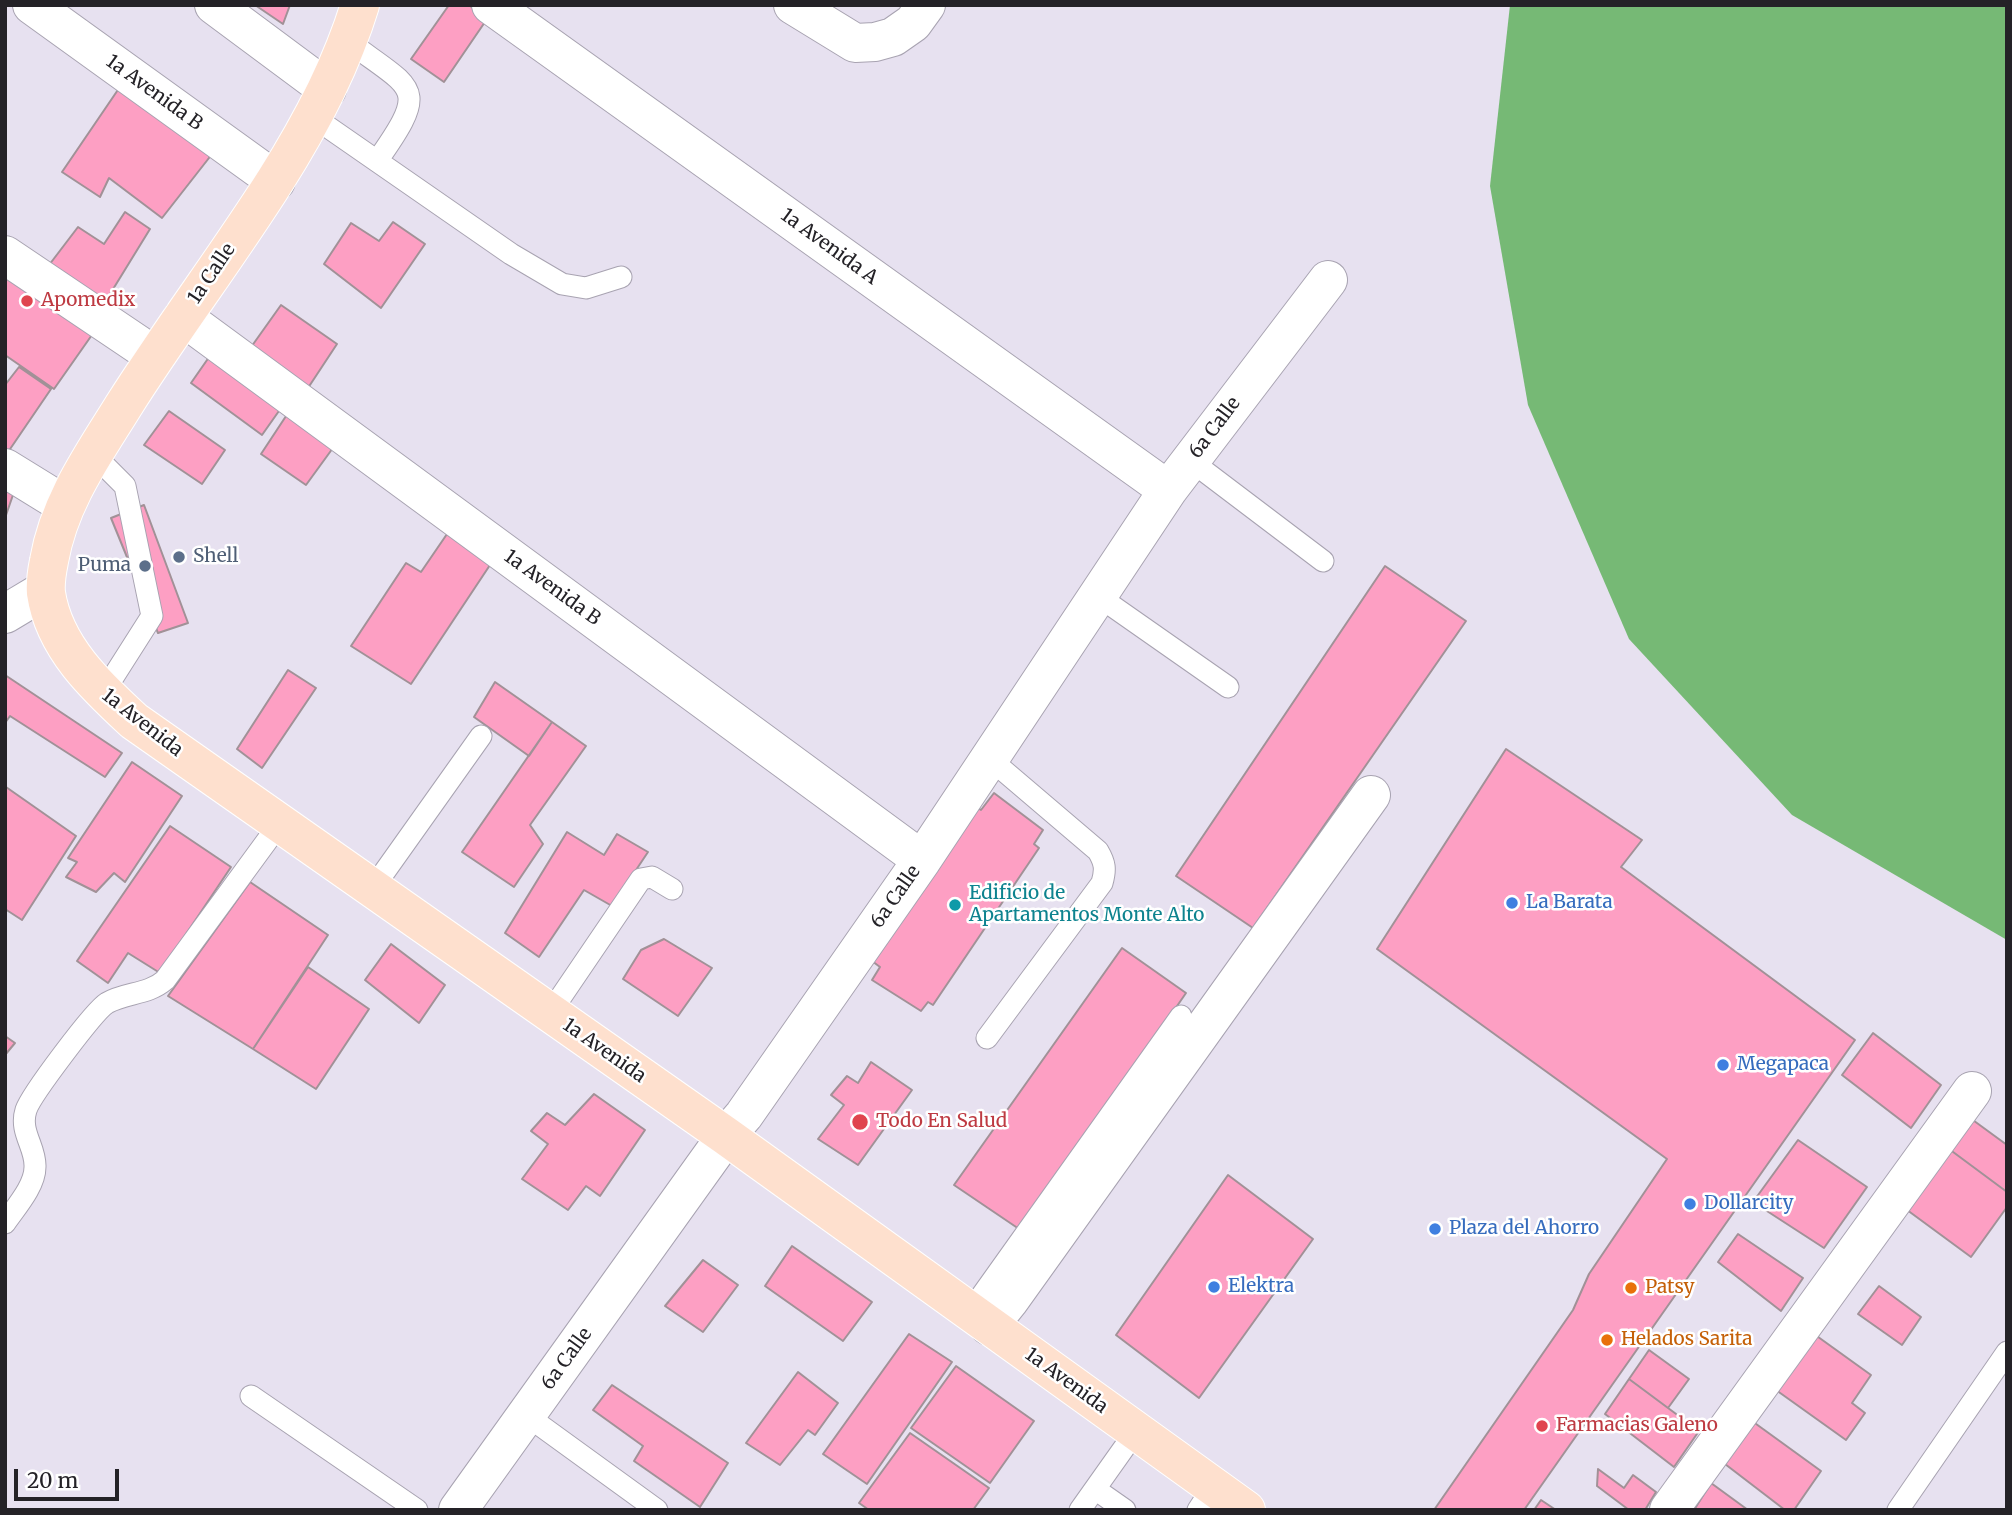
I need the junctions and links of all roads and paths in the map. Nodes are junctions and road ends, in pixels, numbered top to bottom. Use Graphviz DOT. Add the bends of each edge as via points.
graph roads {
  1 [pos="32,5"];
  2 [pos="214,5"];
  3 [pos="360,5"];
  4 [pos="491,5"];
  5 [pos="793,5"];
  6 [pos="926,5"];
  7 [pos="349,42"];
  8 [pos="320,103"];
  9 [pos="377,161"];
  10 [pos="276,181"];
  11 [pos="5,255"];
  12 [pos="621,277"];
  13 [pos="1328,280"];
  14 [pos="183,317"];
  15 [pos="155,356"];
  16 [pos="93,454"];
  17 [pos="5,468"];
  18 [pos="1179,475"];
  19 [pos="59,522"];
  20 [pos="1323,561"];
  21 [pos="45,590"];
  22 [pos="1098,596"];
  23 [pos="5,614"];
  24 [pos="1228,687"];
  25 [pos="103,693"];
  26 [pos="481,736"];
  27 [pos="990,759"];
  28 [pos="1371,795"];
  29 [pos="280,823"];
  30 [pos="922,860"];
  31 [pos="373,888"];
  32 [pos="672,888"];
  33 [pos="550,1013"];
  34 [pos="1181,1016"];
  35 [pos="987,1038"];
  36 [pos="1972,1091"];
  37 [pos="726,1136"];
  38 [pos="5,1223"];
  39 [pos="979,1319"];
  40 [pos="2007,1352"];
  41 [pos="251,1396"];
  42 [pos="526,1415"];
  43 [pos="1136,1431"];
  44 [pos="1095,1489"];
  45 [pos="1205,1499"];
  46 [pos="417,1510"];
  47 [pos="458,1510"];
  48 [pos="657,1510"];
  49 [pos="1080,1510"];
  50 [pos="1125,1510"];
  51 [pos="1246,1510"];
  52 [pos="1669,1510"];
  53 [pos="1898,1510"];
  1 -- 10 [label="street, 1a Avenida B"];
  2 -- 8 [label="street"];
  3 -- 7 [label="main road, 1a Calle"];
  4 -- 18 [label="street, 1a Avenida A"];
  5 -- 6 [label="street" via="855,43 893,37 913,23"];
  7 -- 8 [label="main road, 1a Calle"];
  7 -- 9 [label="lane" via="410,91 407,114"];
  8 -- 9 [label="lane"];
  8 -- 10 [label="main road, 1a Calle"];
  9 -- 12 [label="lane" via="562,284 586,288"];
  10 -- 14 [label="main road, 1a Calle"];
  11 -- 15 [label="street"];
  13 -- 18 [label="street, 6a Calle"];
  14 -- 15 [label="main road, 1a Calle"];
  14 -- 30 [label="street, 1a Avenida B"];
  15 -- 16 [label="main road, 1a Calle"];
  16 -- 19 [label="main road, 1a Calle"];
  16 -- 25 [label="lane" via="125,486 152,615"];
  17 -- 19 [label="street"];
  18 -- 20 [label="lane"];
  18 -- 22 [label="street, 6a Calle"];
  19 -- 21 [label="main road, 1a Avenida"];
  21 -- 23 [label="street"];
  21 -- 25 [label="main road, 1a Avenida" via="69,651"];
  22 -- 24 [label="lane"];
  22 -- 27 [label="street, 6a Calle"];
  25 -- 29 [label="main road, 1a Avenida" via="134,721"];
  26 -- 31 [label="lane"];
  27 -- 30 [label="street, 6a Calle"];
  27 -- 35 [label="lane" via="1098,851 1105,872 1102,883"];
  28 -- 39 [label="street" via="1009,1301"];
  29 -- 31 [label="main road, 1a Avenida"];
  29 -- 38 [label="lane" via="165,980 99,1009 27,1107 25,1127 35,1170"];
  30 -- 37 [label="street, 6a Calle"];
  31 -- 33 [label="main road, 1a Avenida"];
  32 -- 33 [label="lane" via="652,877 641,879"];
  33 -- 37 [label="main road, 1a Avenida"];
  34 -- 39 [label="lane"];
  36 -- 52 [label="street"];
  37 -- 39 [label="main road, 1a Avenida"];
  37 -- 42 [label="street, 6a Calle"];
  39 -- 43 [label="main road, 1a Avenida"];
  40 -- 53 [label="lane"];
  41 -- 46 [label="lane"];
  42 -- 47 [label="street, 6a Calle"];
  42 -- 48 [label="lane"];
  43 -- 44 [label="lane"];
  43 -- 45 [label="main road, 1a Avenida"];
  44 -- 49 [label="lane"];
  44 -- 50 [label="lane"];
  45 -- 51 [label="main road, 1a Avenida"];
}
